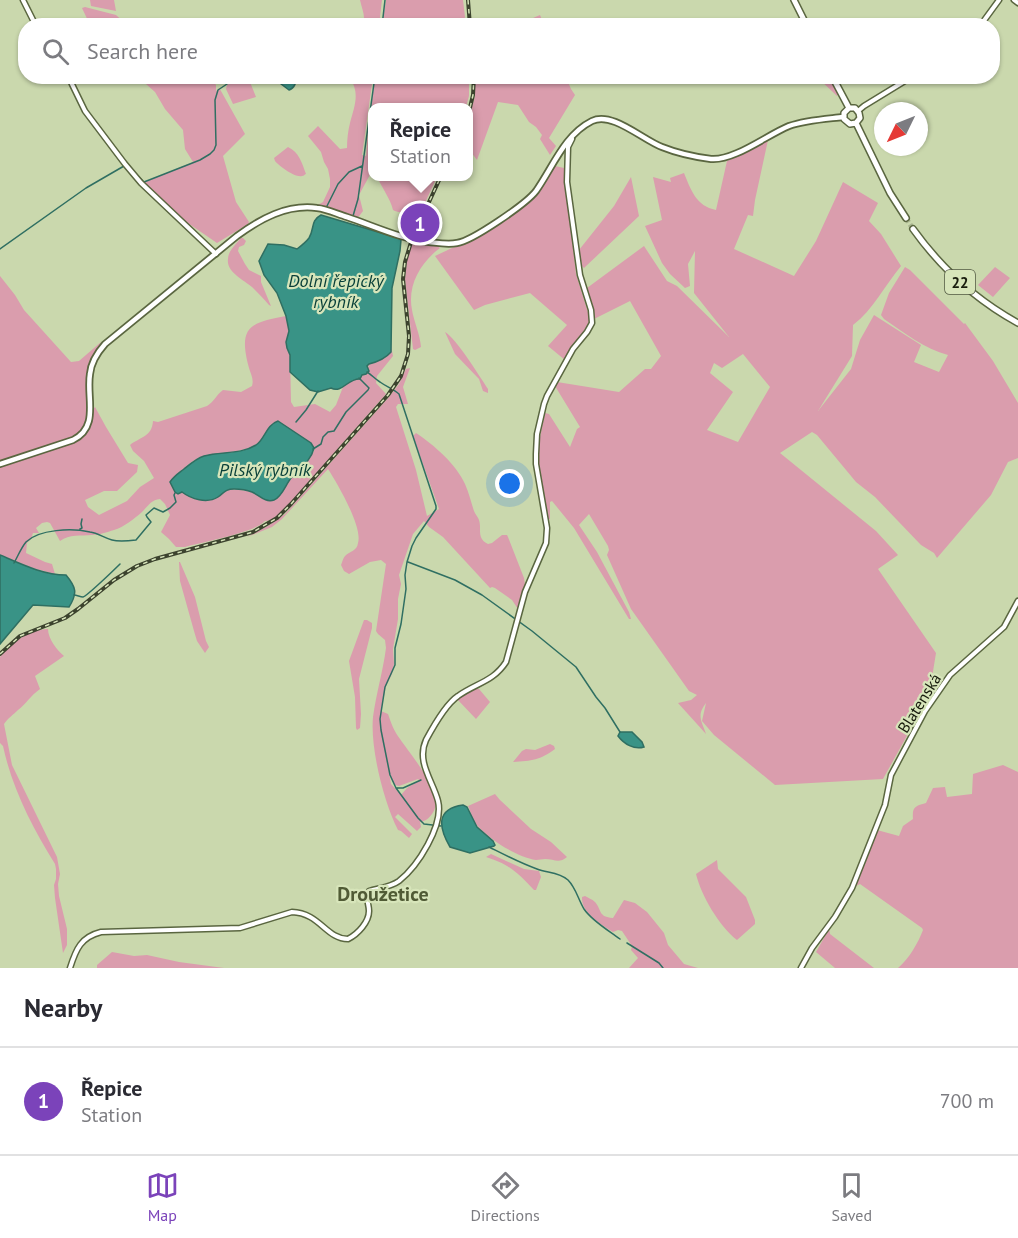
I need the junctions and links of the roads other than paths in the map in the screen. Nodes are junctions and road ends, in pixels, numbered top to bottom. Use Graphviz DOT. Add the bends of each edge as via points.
graph roads {
  1 [pos="22,0"];
  2 [pos="794,0"];
  3 [pos="999,0"];
  4 [pos="1014,0"];
  5 [pos="1018,3"];
  6 [pos="32,18"];
  7 [pos="803,18"];
  8 [pos="986,18"];
  9 [pos="72,84"];
  10 [pos="836,84"];
  11 [pos="900,84"];
  12 [pos="849,108"];
  13 [pos="858,111"];
  14 [pos="843,117"];
  15 [pos="856,123"];
  16 [pos="573,136"];
  17 [pos="906,218"];
  18 [pos="913,229"];
  19 [pos="216,254"];
  20 [pos="1018,323"];
  21 [pos="0,464"];
  22 [pos="1018,601"];
  23 [pos="70,968"];
  24 [pos="801,968"];
  1 -- 6 [label="street"];
  2 -- 7 [label="main road"];
  3 -- 8 [label="street"];
  4 -- 5 [label="street"];
  9 -- 19 [label="street" via="85,111 125,165"];
  10 -- 12 [label="main road"];
  11 -- 13 [label="street"];
  12 -- 13 [label="main road"];
  12 -- 14 [label="main road"];
  13 -- 15 [label="main road" via="860,118"];
  14 -- 15 [label="main road" via="848,123"];
  14 -- 16 [label="main road" via="795,124 718,159 663,148 608,119 592,122"];
  15 -- 17 [label="main road"];
  16 -- 19 [label="main road" via="532,196 470,239 454,244 417,240 329,211 299,207 257,222"];
  16 -- 23 [label="street" via="568,147 567,182 580,275 592,319 546,396 537,434 536,464 546,543 525,592 506,662 493,677 452,701 424,744 423,759 439,810 433,834 399,881 369,891 369,916 348,939 339,938 309,915 292,912 240,928 92,934 79,945"];
  18 -- 20 [label="main road, 22" via="959,281"];
  19 -- 21 [label="main road" via="98,351 92,362 89,423 83,434"];
  22 -- 24 [label="street, Blatenská" via="1005,627 950,675 925,711 894,768 885,805 852,888"];
}
